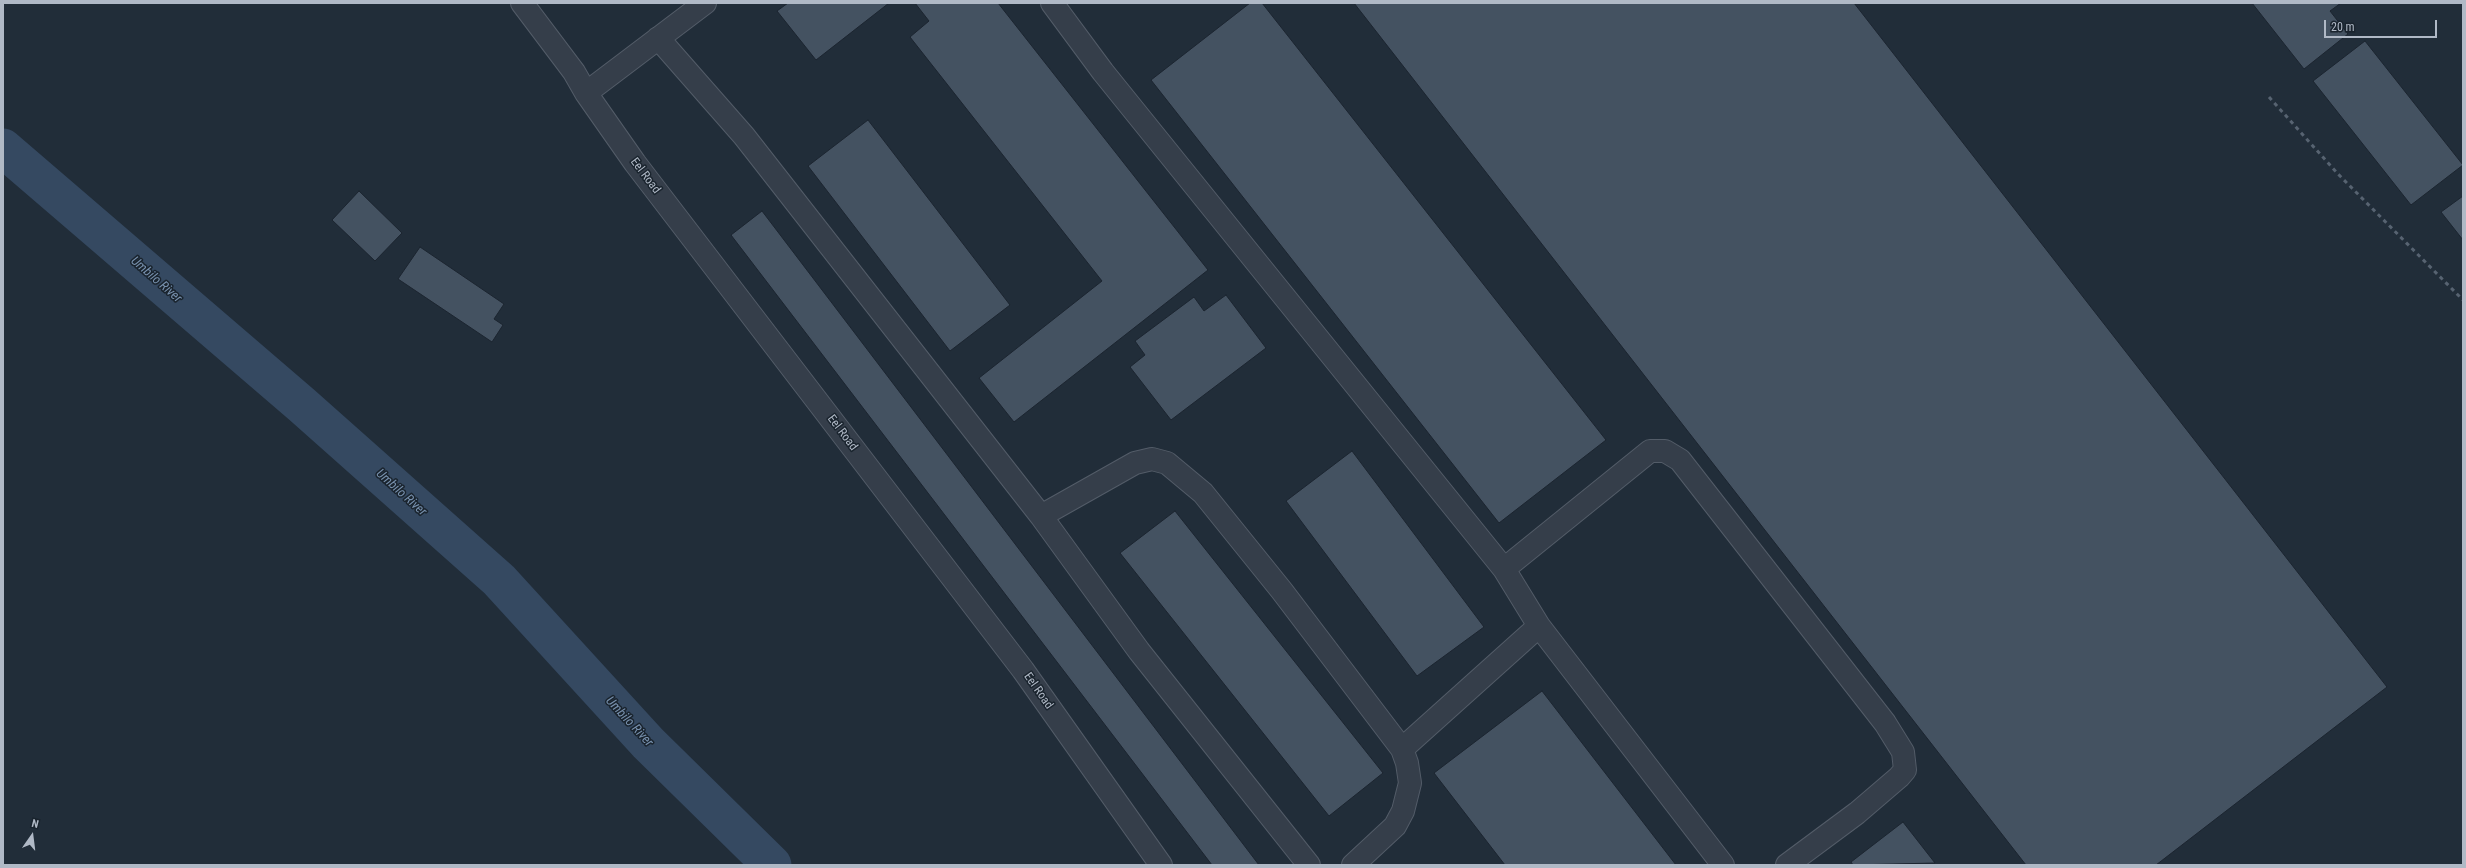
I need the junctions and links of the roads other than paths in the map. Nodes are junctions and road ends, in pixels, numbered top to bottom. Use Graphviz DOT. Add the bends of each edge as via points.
graph roads {
  1 [pos="522,3"];
  2 [pos="705,3"];
  3 [pos="1052,3"];
  4 [pos="658,38"];
  5 [pos="586,93"];
  6 [pos="1041,516"];
  7 [pos="1504,569"];
  8 [pos="1539,626"];
  9 [pos="1402,749"];
  10 [pos="1363,861"];
  11 [pos="1160,865"];
  12 [pos="1309,865"];
  13 [pos="1723,865"];
  14 [pos="1788,865"];
  1 -- 5 [label="street, Eel Road" via="574,72"];
  2 -- 4 [label="street"];
  3 -- 7 [label="street" via="1103,72"];
  4 -- 5 [label="street"];
  4 -- 6 [label="street" via="744,136"];
  5 -- 11 [label="street, Eel Road" via="644,175 1023,670"];
  6 -- 9 [label="street" via="1135,463 1152,459 1167,463 1203,493 1282,591"];
  6 -- 12 [label="street" via="1139,651"];
  7 -- 8 [label="street"];
  7 -- 14 [label="street" via="1650,451 1665,451 1680,460 1884,723 1903,752 1905,770 1899,777 1857,813"];
  8 -- 9 [label="street"];
  8 -- 13 [label="street"];
  9 -- 10 [label="street" via="1410,772 1403,811 1395,826"];
}
